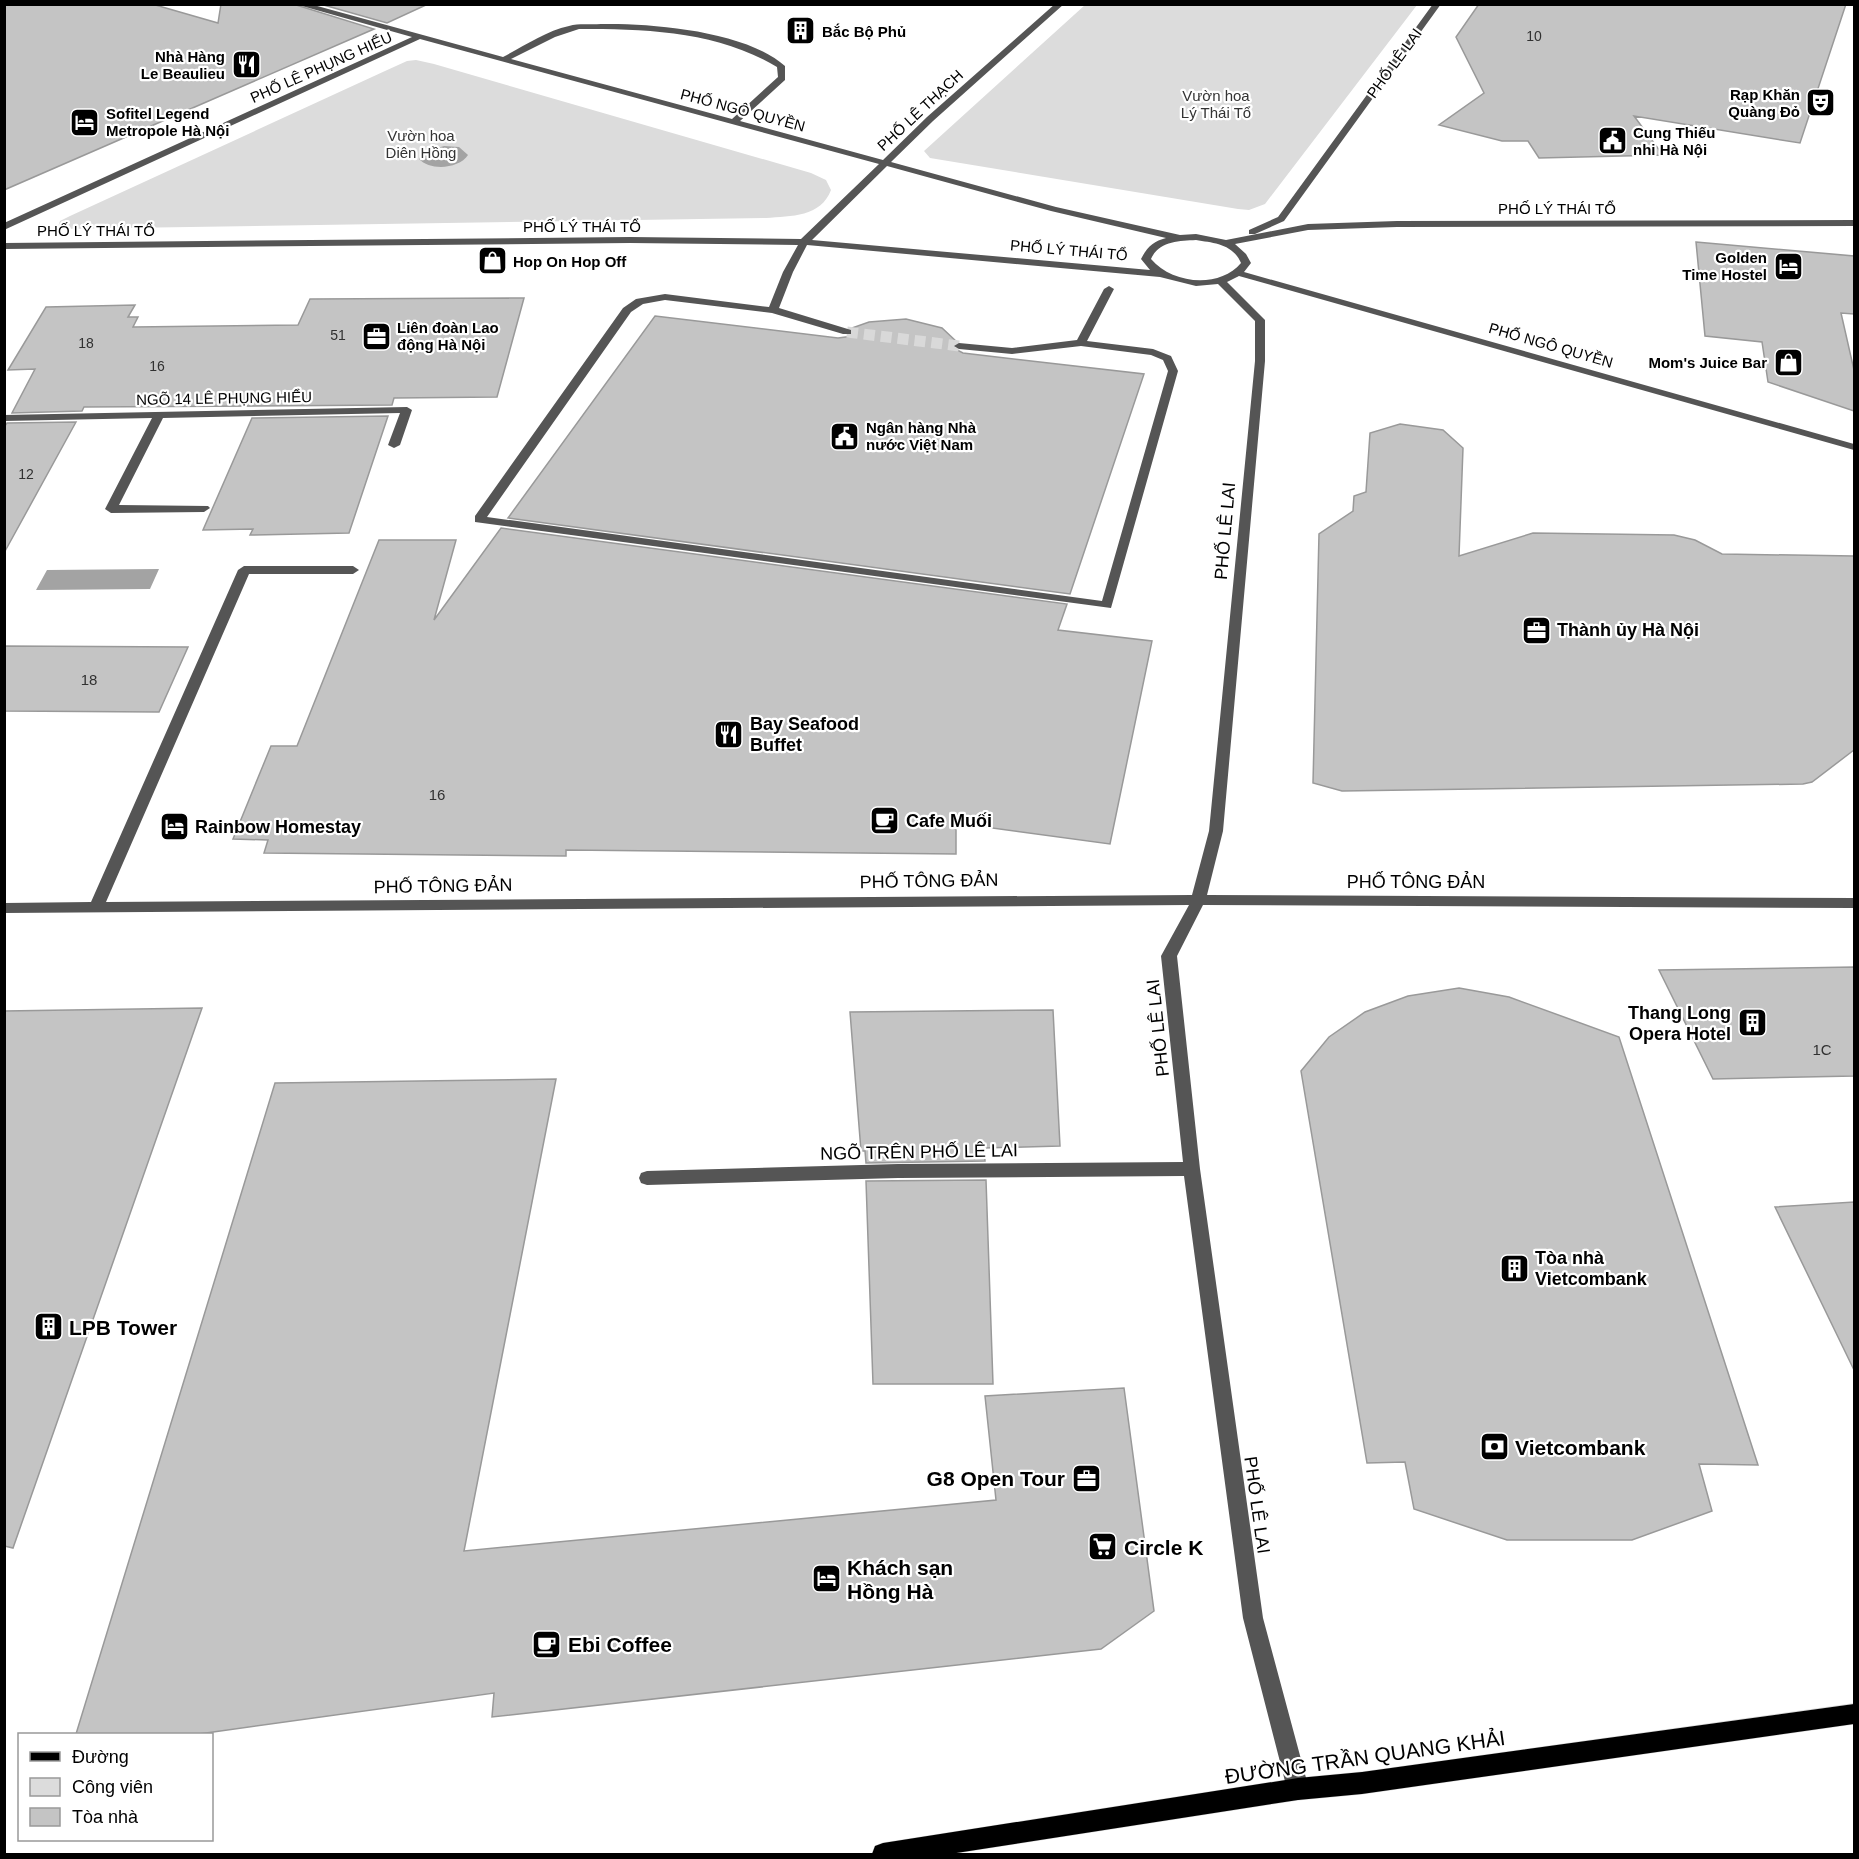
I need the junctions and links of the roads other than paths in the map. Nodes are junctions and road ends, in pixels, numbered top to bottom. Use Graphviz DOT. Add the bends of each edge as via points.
graph roads {
  1 [pos="299,4"];
  2 [pos="1060,4"];
  3 [pos="1437,4"];
  4 [pos="419,37"];
  5 [pos="503,60"];
  6 [pos="733,123"];
  7 [pos="885,163"];
  8 [pos="1854,223"];
  9 [pos="4,227"];
  10 [pos="1180,238"];
  11 [pos="804,242"];
  12 [pos="1226,243"];
  13 [pos="4,246"];
  14 [pos="1238,273"];
  15 [pos="1159,274"];
  16 [pos="1221,281"];
  17 [pos="1109,289"];
  18 [pos="773,310"];
  19 [pos="847,332"];
  20 [pos="1081,343"];
  21 [pos="959,346"];
  22 [pos="160,414"];
  23 [pos="4,418"];
  24 [pos="394,445"];
  25 [pos="1854,447"];
  26 [pos="204,508"];
  27 [pos="353,570"];
  28 [pos="1198,901"];
  29 [pos="1854,903"];
  30 [pos="4,908"];
  31 [pos="96,908"];
  32 [pos="1192,1169"];
  33 [pos="647,1178"];
  34 [pos="1854,1714"];
  35 [pos="1298,1789"];
  36 [pos="883,1854"];
  1 -- 4 [label="street, PHỐ NGÔ QUYỀN"];
  2 -- 7 [label="street, PHỐ LÊ THẠCH"];
  3 -- 12 [label="street, PHỐ LÊ LAI" via="1281,219"];
  4 -- 5 [label="street, PHỐ NGÔ QUYỀN"];
  4 -- 9 [label="street, PHỐ LÊ PHỤNG HIỂU"];
  5 -- 6 [label="street, PHỐ NGÔ QUYỀN"];
  5 -- 6 [label="street" via="570,28 623,25 722,40 770,57 781,66 782,78"];
  6 -- 7 [label="street, PHỐ NGÔ QUYỀN"];
  7 -- 10 [label="street, PHỐ NGÔ QUYỀN"];
  7 -- 11 [label="street, PHỐ LÊ THẠCH"];
  8 -- 12 [label="street, PHỐ LÝ THÁI TỔ" via="1319,226"];
  10 -- 12 [label="street"];
  10 -- 15 [label="street" via="1148,252 1146,260"];
  11 -- 13 [label="street, PHỐ LÝ THÁI TỔ"];
  11 -- 15 [label="street, PHỐ LÝ THÁI TỔ"];
  11 -- 18 [label="street, PHỐ LÊ THẠCH"];
  12 -- 14 [label="street" via="1244,256 1246,263"];
  14 -- 16 [label="street"];
  14 -- 25 [label="street, PHỐ NGÔ QUYỀN"];
  15 -- 16 [label="street, PHỐ LÝ THÁI TỔ" via="1188,282"];
  16 -- 28 [label="street, PHỐ LÊ LAI" via="1260,320 1260,361 1216,831"];
  17 -- 20 [label="street"];
  18 -- 19 [label="street"];
  18 -- 20 [label="street" via="665,297 640,301 622,318 478,519 1107,605 1173,370 1167,358 1153,352"];
  20 -- 21 [label="street" via="1011,351"];
  22 -- 23 [label="street, NGÕ 14 LÊ PHỤNG HIỂU"];
  22 -- 24 [label="street, NGÕ 14 LÊ PHỤNG HIỂU" via="407,410"];
  22 -- 26 [label="street" via="111,509"];
  27 -- 31 [label="street" via="244,570"];
  28 -- 29 [label="street, PHỐ TÔNG ĐẢN"];
  28 -- 31 [label="street, PHỐ TÔNG ĐẢN"];
  28 -- 32 [label="street, PHỐ LÊ LAI" via="1169,956"];
  30 -- 31 [label="street, PHỐ TÔNG ĐẢN"];
  32 -- 33 [label="street, NGÕ TRÊN PHỐ LÊ LAI"];
  32 -- 35 [label="street, PHỐ LÊ LAI" via="1253,1618"];
  34 -- 35 [label="main road, ĐƯỜNG TRẦN QUANG KHẢI"];
  35 -- 36 [label="main road, ĐƯỜNG TRẦN QUANG KHẢI"];
}
